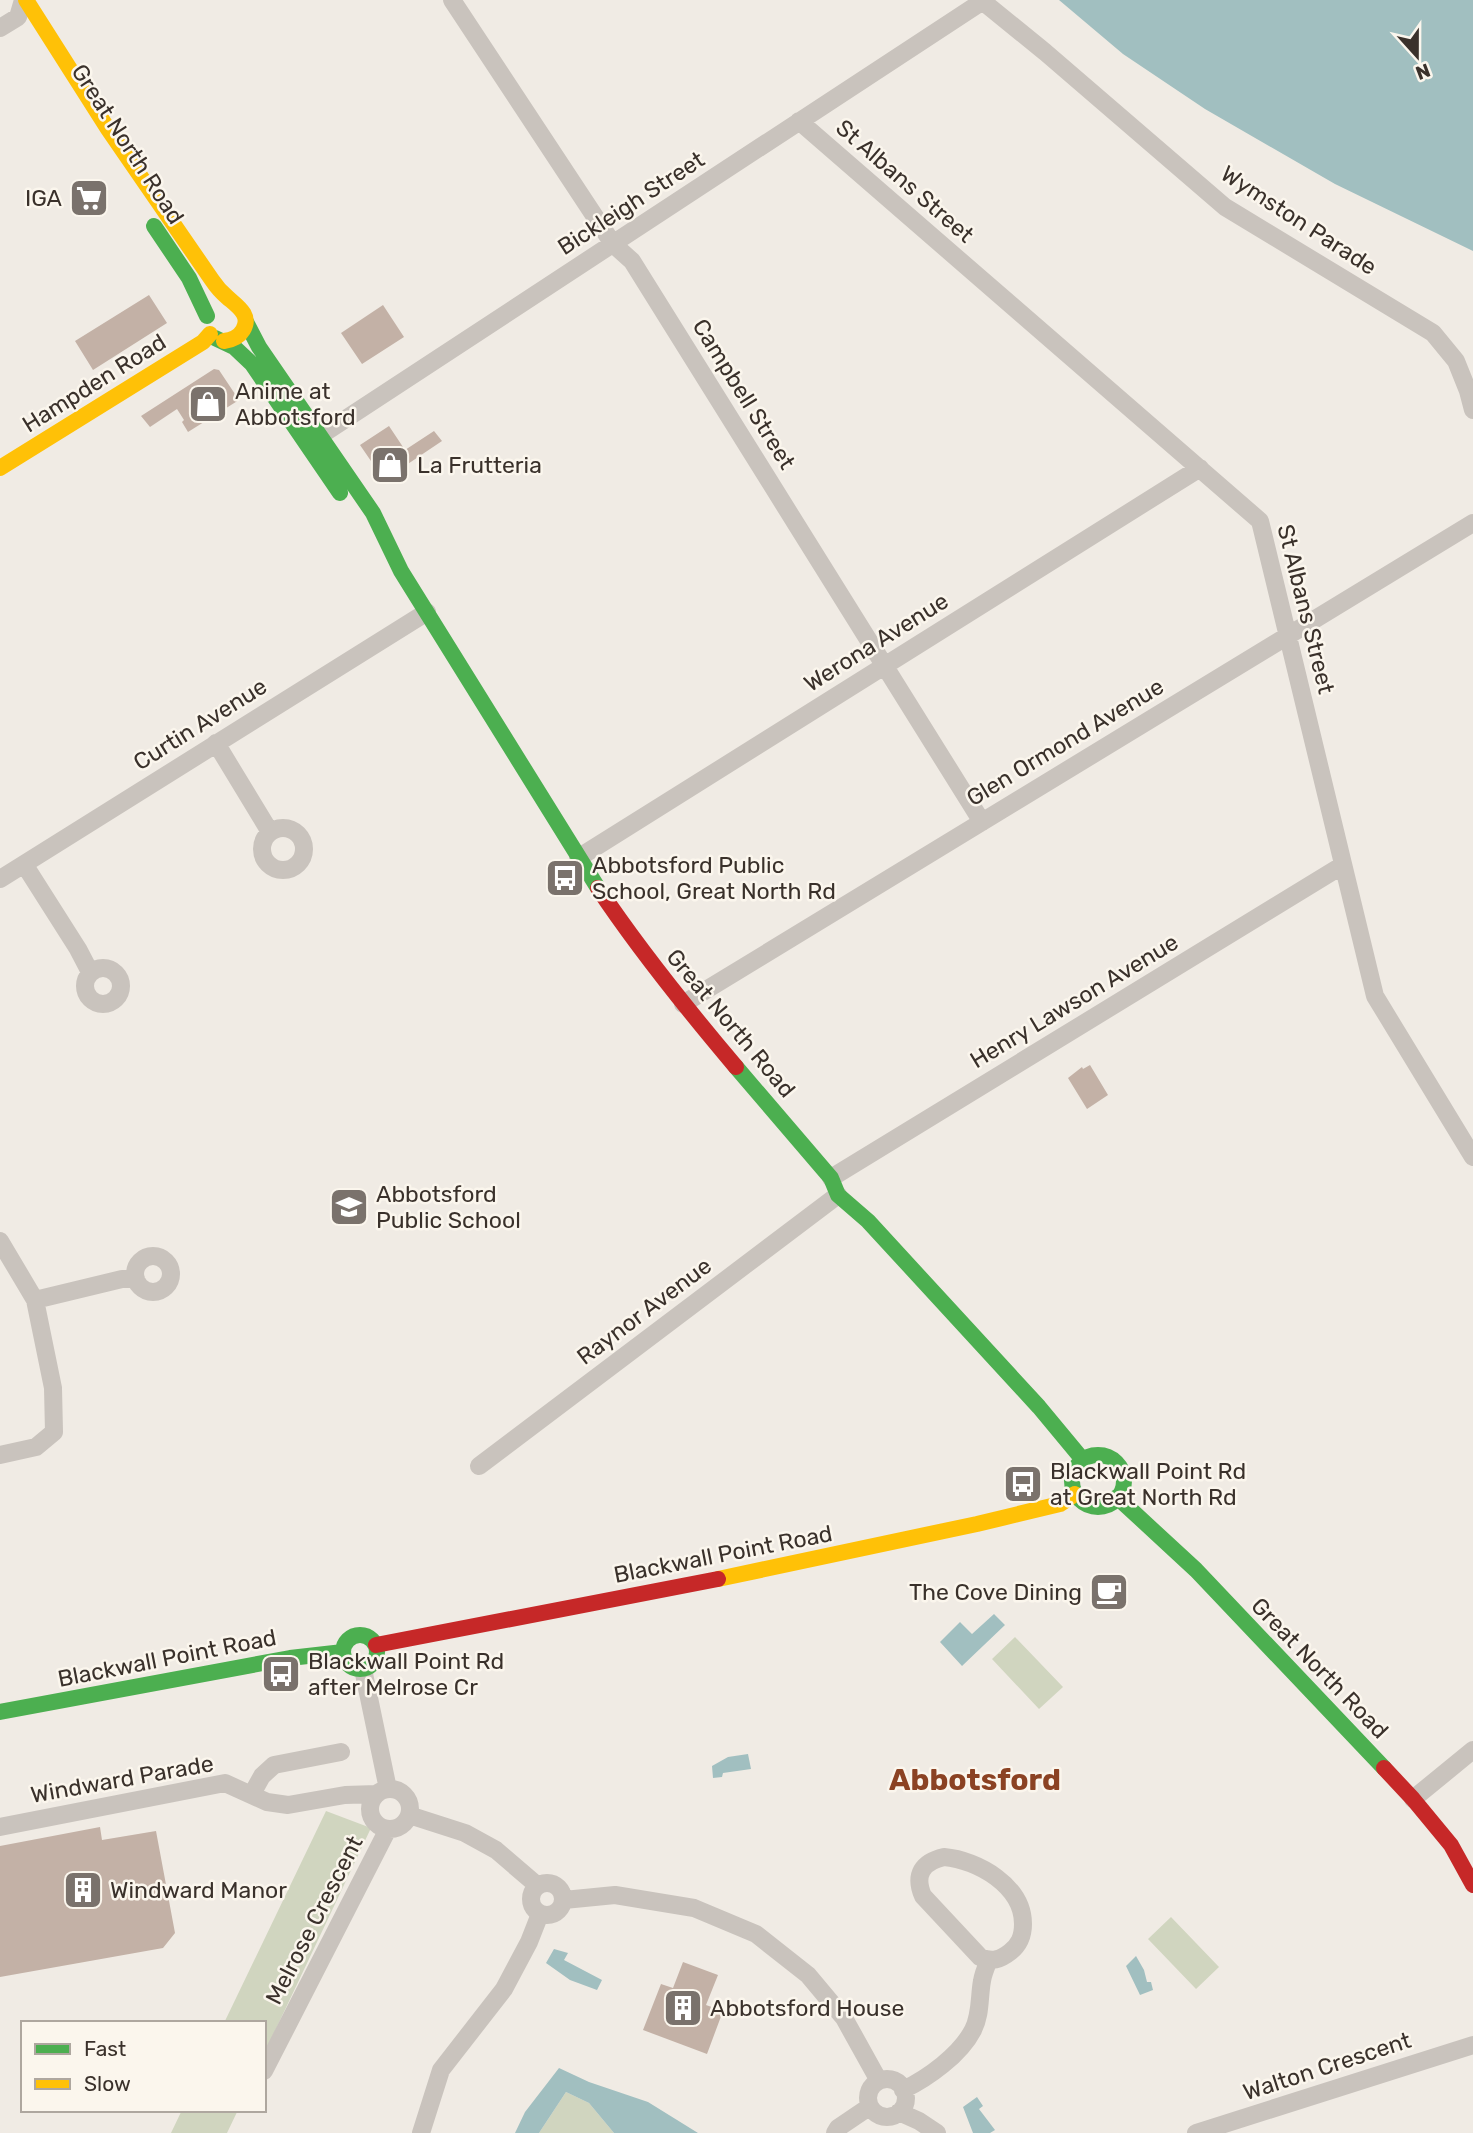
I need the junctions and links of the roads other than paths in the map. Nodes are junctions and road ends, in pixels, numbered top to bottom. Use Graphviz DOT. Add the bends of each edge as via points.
graph roads {
  1 [pos="7,0"];
  2 [pos="452,0"];
  3 [pos="982,1"];
  4 [pos="23,11"];
  5 [pos="0,28"];
  6 [pos="39,50"];
  7 [pos="799,121"];
  8 [pos="124,180"];
  9 [pos="145,213"];
  10 [pos="612,244"];
  11 [pos="232,302"];
  12 [pos="206,316"];
  13 [pos="246,322"];
  14 [pos="217,338"];
  15 [pos="1473,410"];
  16 [pos="313,440"];
  17 [pos="0,468"];
  18 [pos="1200,468"];
  19 [pos="1473,523"];
  20 [pos="427,612"];
  21 [pos="1288,636"];
  22 [pos="884,666"];
  23 [pos="216,743"];
  24 [pos="982,822"];
  25 [pos="270,832"];
  26 [pos="578,858"];
  27 [pos="24,864"];
  28 [pos="1343,865"];
  29 [pos="0,879"];
  30 [pos="90,972"];
  31 [pos="683,1004"];
  32 [pos="1473,1157"];
  33 [pos="835,1187"];
  34 [pos="0,1241"];
  35 [pos="136,1279"];
  36 [pos="35,1300"];
  37 [pos="0,1455"];
  38 [pos="1083,1460"];
  39 [pos="479,1465"];
  40 [pos="1075,1494"];
  41 [pos="1117,1497"];
  42 [pos="376,1645"];
  43 [pos="343,1653"];
  44 [pos="363,1669"];
  45 [pos="0,1713"];
  46 [pos="1473,1750"];
  47 [pos="341,1752"];
  48 [pos="382,1791"];
  49 [pos="252,1794"];
  50 [pos="1413,1798"];
  51 [pos="409,1815"];
  52 [pos="0,1827"];
  53 [pos="388,1829"];
  54 [pos="1473,1885"];
  55 [pos="538,1886"];
  56 [pos="564,1900"];
  57 [pos="540,1914"];
  58 [pos="989,1960"];
  59 [pos="1473,2045"];
  60 [pos="266,2067"];
  61 [pos="879,2081"];
  62 [pos="903,2090"];
  63 [pos="869,2106"];
  64 [pos="899,2112"];
  65 [pos="421,2133"];
  66 [pos="835,2133"];
  67 [pos="937,2133"];
  68 [pos="1196,2133"];
  1 -- 4 [label="main road, Great North Road"];
  2 -- 10 [label="street, Campbell Street"];
  3 -- 7 [label="street, Bickleigh Street"];
  3 -- 15 [label="street, Wymston Parade" via="1225,207 1433,333 1456,360"];
  4 -- 5 [label="street"];
  4 -- 11 [label="main road, Great North Road" via="206,273"];
  6 -- 8 [label="main road, Great North Road"];
  7 -- 10 [label="street, Bickleigh Street"];
  7 -- 18 [label="street, St Albans Street"];
  9 -- 12 [label="main road, Great North Road" via="189,278"];
  10 -- 16 [label="street, Bickleigh Street"];
  10 -- 22 [label="street, Campbell Street" via="632,261"];
  11 -- 12 [label="main road" via="214,305"];
  11 -- 13 [label="main road" via="242,310"];
  12 -- 14 [label="main road" via="205,322"];
  13 -- 14 [label="main road" via="239,337 229,341"];
  13 -- 16 [label="main road, Great North Road"];
  14 -- 16 [label="main road, Great North Road" via="252,364"];
  14 -- 17 [label="main road, Hampden Road" via="203,342"];
  16 -- 20 [label="main road, Great North Road" via="373,513"];
  18 -- 21 [label="street, St Albans Street" via="1260,521"];
  18 -- 22 [label="street, Werona Avenue"];
  19 -- 21 [label="street, Glen Ormond Avenue"];
  20 -- 23 [label="street, Curtin Avenue"];
  20 -- 26 [label="main road, Great North Road"];
  21 -- 24 [label="street, Glen Ormond Avenue"];
  21 -- 28 [label="street, St Albans Street"];
  22 -- 24 [label="street, Campbell Street"];
  22 -- 26 [label="street, Werona Avenue"];
  23 -- 25 [label="street"];
  23 -- 27 [label="street, Curtin Avenue"];
  24 -- 31 [label="street, Glen Ormond Avenue"];
  26 -- 31 [label="main road, Great North Road" via="631,938"];
  27 -- 29 [label="street, Curtin Avenue"];
  27 -- 30 [label="street"];
  28 -- 32 [label="street, St Albans Street" via="1375,996"];
  28 -- 33 [label="street, Henry Lawson Avenue"];
  31 -- 33 [label="main road, Great North Road"];
  33 -- 38 [label="main road, Great North Road"];
  33 -- 39 [label="street, Raynor Avenue"];
  34 -- 36 [label="street"];
  35 -- 36 [label="street"];
  36 -- 37 [label="street" via="53,1388 54,1432 36,1447"];
  38 -- 40 [label="main road" via="1073,1475"];
  38 -- 41 [label="main road" via="1099,1455 1119,1465 1124,1481"];
  40 -- 41 [label="main road" via="1096,1506"];
  40 -- 42 [label="main road, Blackwall Point Road" via="1060,1504 741,1575"];
  41 -- 50 [label="main road, Great North Road" via="1196,1570"];
  42 -- 43 [label="main road" via="359,1635 346,1643"];
  42 -- 44 [label="main road" via="375,1660"];
  43 -- 44 [label="main road" via="349,1666"];
  43 -- 45 [label="main road, Blackwall Point Road" via="290,1658"];
  44 -- 48 [label="street"];
  46 -- 50 [label="street"];
  47 -- 49 [label="street" via="274,1765"];
  48 -- 49 [label="street, Windward Parade" via="288,1805"];
  48 -- 51 [label="street" via="406,1796"];
  48 -- 53 [label="street" via="370,1805 376,1823"];
  49 -- 52 [label="street, Windward Parade" via="225,1783"];
  50 -- 54 [label="main road, Great North Road" via="1451,1845"];
  51 -- 53 [label="street" via="401,1825"];
  51 -- 55 [label="street" via="465,1833 496,1850"];
  53 -- 60 [label="street, Melrose Crescent"];
  55 -- 56 [label="street" via="557,1886"];
  55 -- 57 [label="street" via="531,1901"];
  56 -- 57 [label="street" via="556,1913"];
  56 -- 61 [label="street" via="615,1895 694,1908 756,1934 808,1975 844,2018"];
  57 -- 65 [label="street" via="504,1989 441,2070"];
  58 -- 58 [label="street" via="980,1957 923,1896 919,1877 932,1860 944,1857 969,1862 986,1870 1015,1896 1023,1914 1019,1944 1002,1958"];
  58 -- 62 [label="street" via="974,2029 952,2057"];
  59 -- 68 [label="street, Walton Crescent"];
  61 -- 62 [label="street" via="894,2081"];
  61 -- 63 [label="street" via="870,2089"];
  62 -- 64 [label="street" via="906,2099"];
  63 -- 64 [label="street" via="884,2117"];
  63 -- 66 [label="street"];
  64 -- 67 [label="street"];
}
